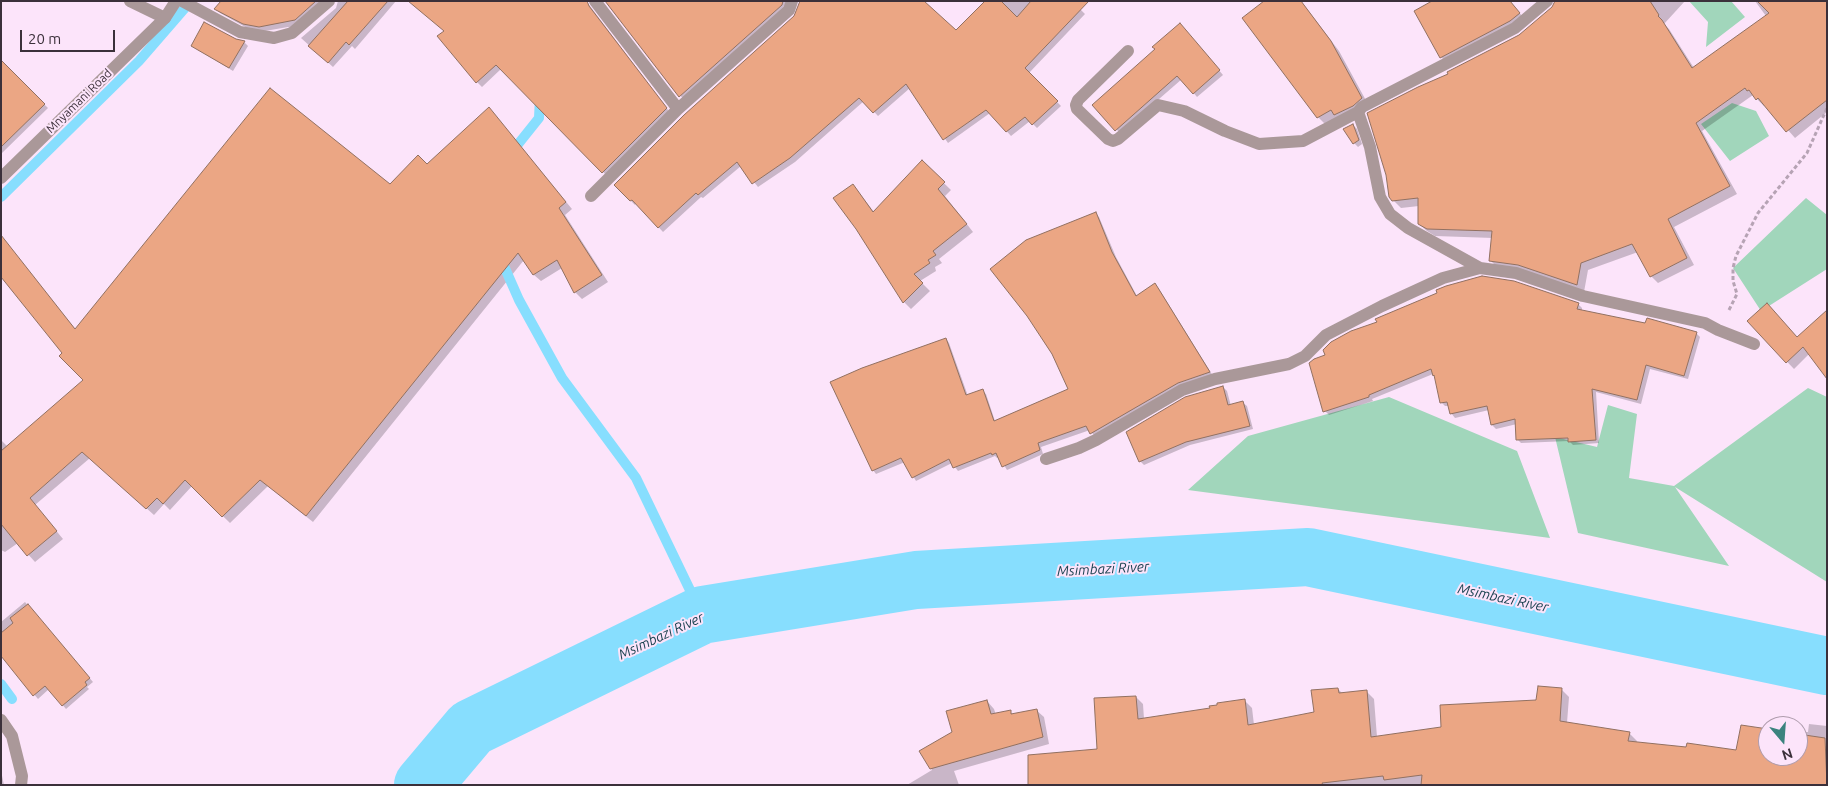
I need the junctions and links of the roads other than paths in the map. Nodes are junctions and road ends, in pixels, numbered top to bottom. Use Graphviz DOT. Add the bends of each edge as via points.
graph roads {
  1 [pos="130,1"];
  2 [pos="176,1"];
  3 [pos="182,1"];
  4 [pos="329,1"];
  5 [pos="595,1"];
  6 [pos="792,1"];
  7 [pos="1547,1"];
  8 [pos="165,18"];
  9 [pos="1128,51"];
  10 [pos="678,109"];
  11 [pos="1358,112"];
  12 [pos="1,178"];
  13 [pos="591,196"];
  14 [pos="1480,268"];
  15 [pos="1754,344"];
  16 [pos="1046,459"];
  17 [pos="1,720"];
  18 [pos="21,785"];
  1 -- 8 [label="street"];
  2 -- 8 [label="street, Mnyamani Road"];
  3 -- 4 [label="street" via="240,32 274,38 292,33"];
  5 -- 10 [label="street"];
  6 -- 10 [label="street" via="789,10"];
  7 -- 11 [label="street" via="1515,28 1362,107"];
  8 -- 12 [label="street, Mnyamani Road"];
  9 -- 11 [label="street" via="1076,105 1113,141 1158,106 1184,111 1259,144 1303,141"];
  10 -- 13 [label="street"];
  11 -- 14 [label="street" via="1370,147 1380,197 1390,214 1408,228"];
  14 -- 15 [label="street" via="1516,274 1583,296 1705,323"];
  14 -- 16 [label="street" via="1443,278 1382,306 1326,335 1305,356 1289,364 1215,379 1182,390 1096,440"];
  17 -- 18 [label="street" via="12,736 22,776"];
}
